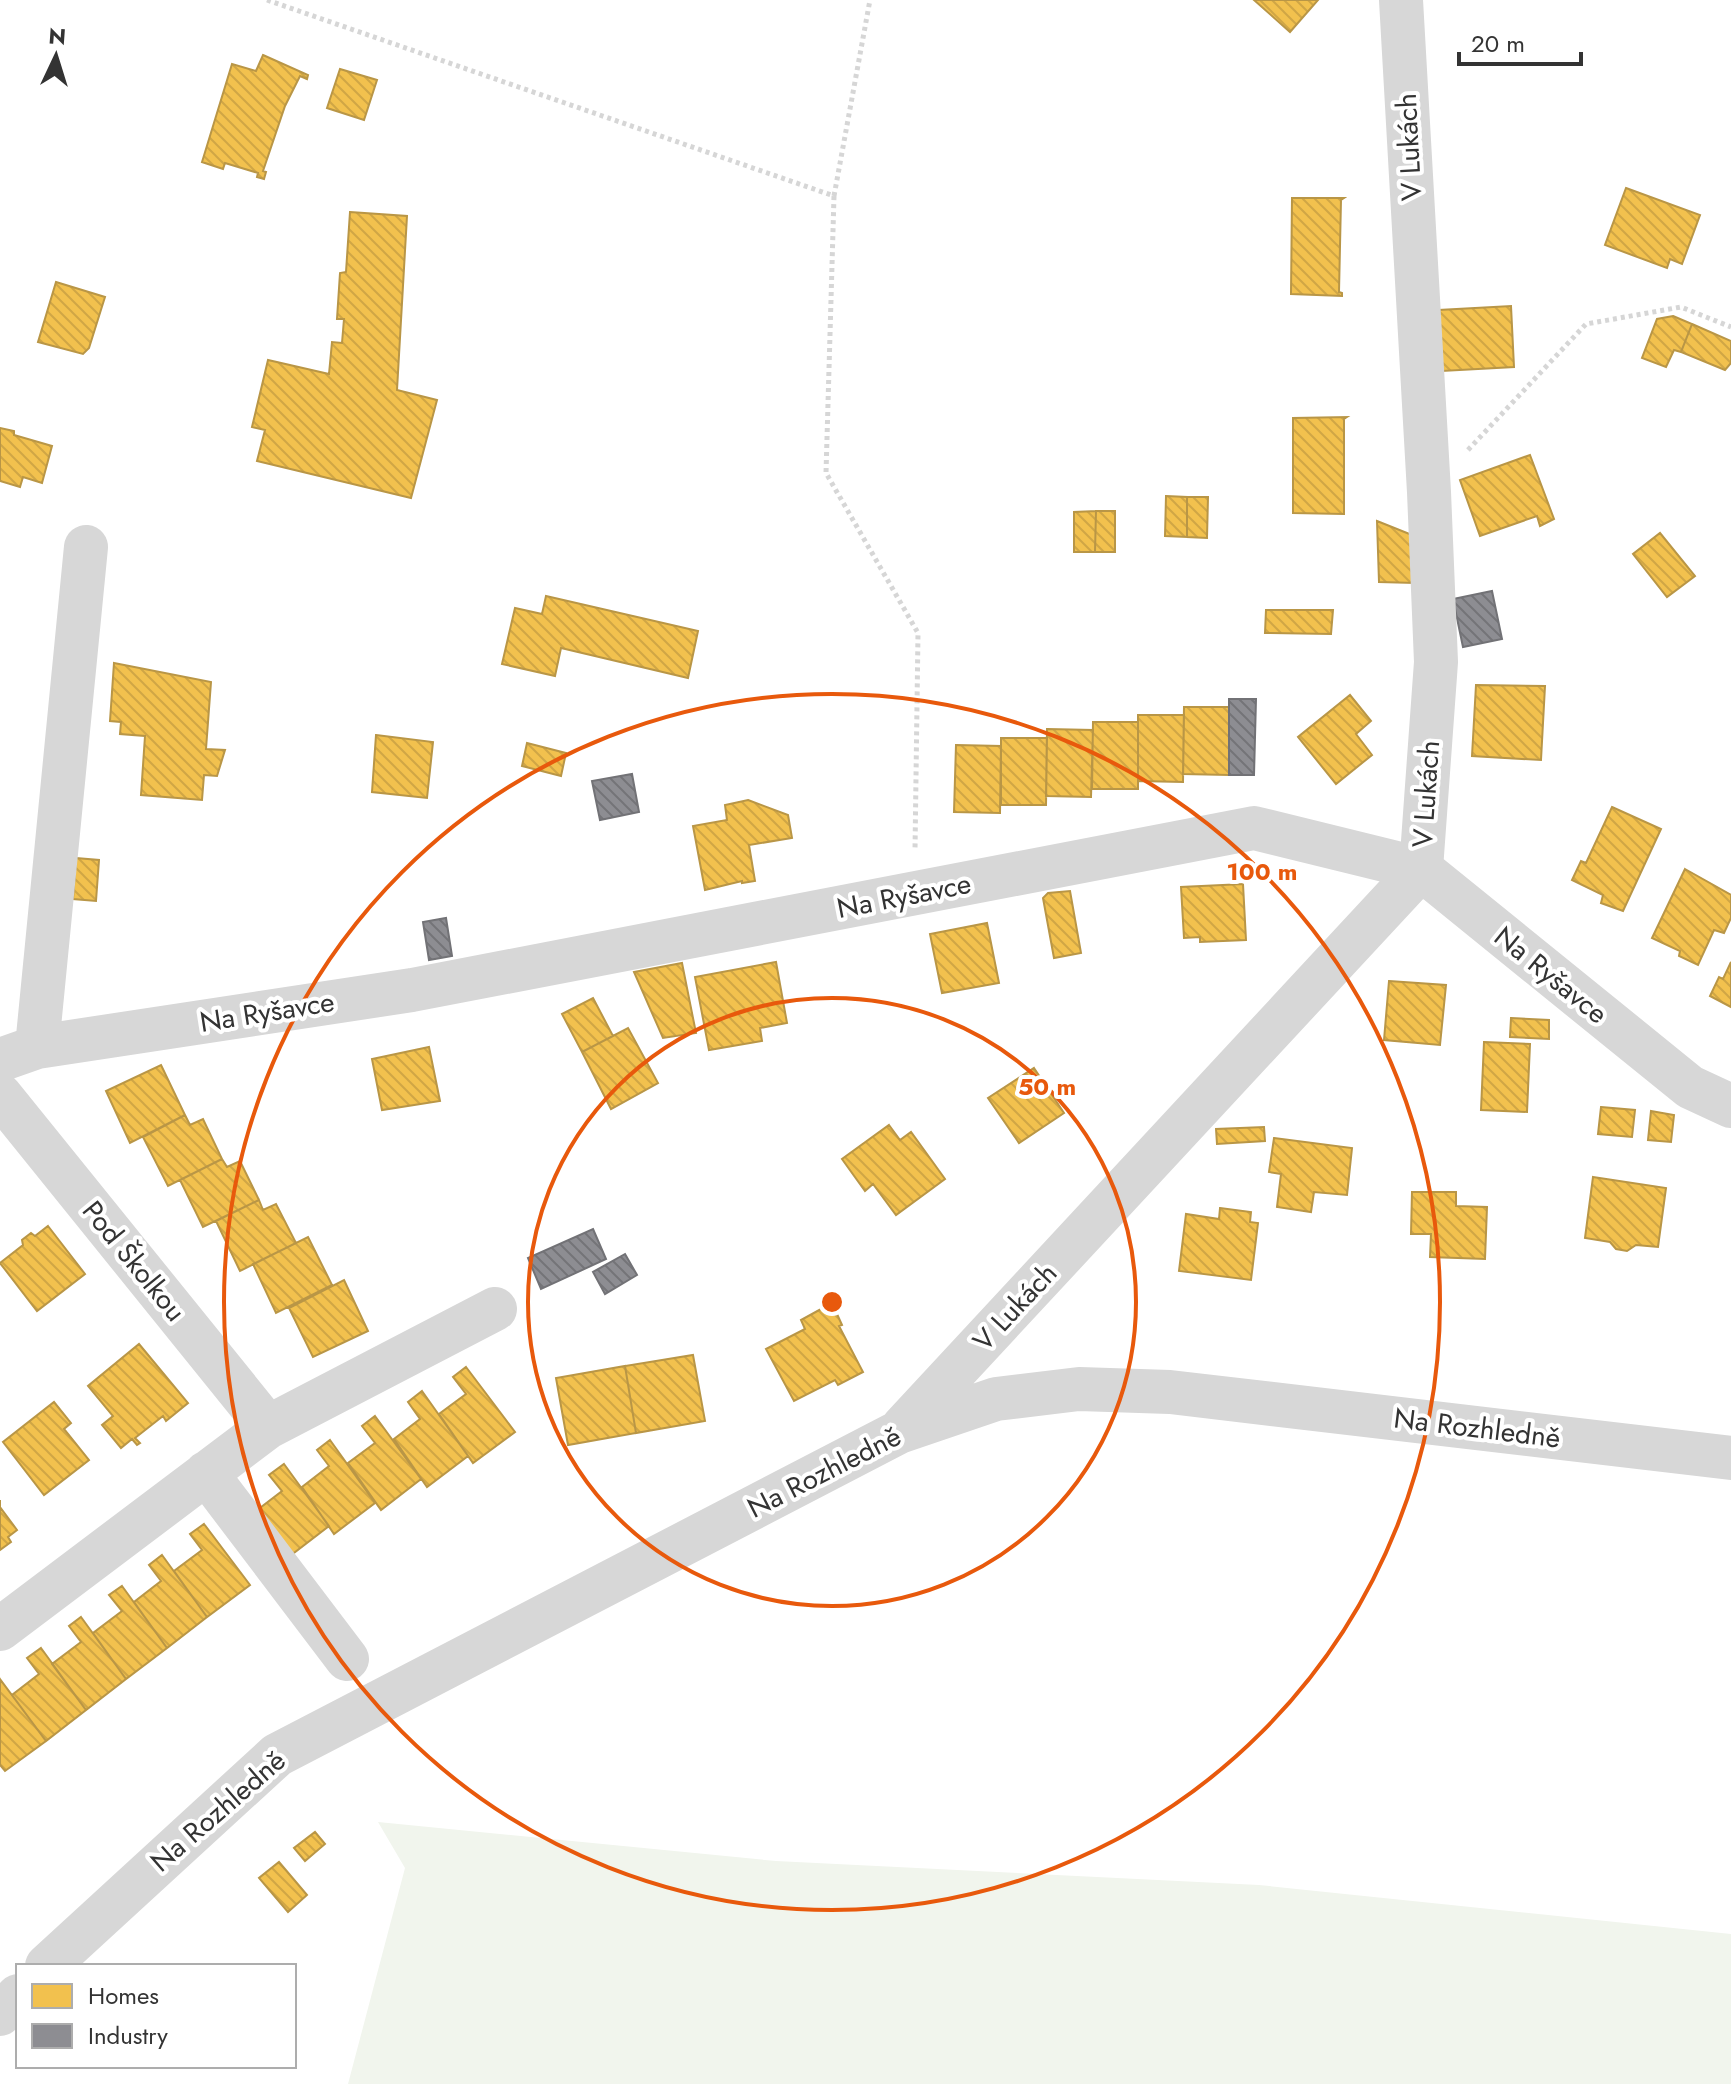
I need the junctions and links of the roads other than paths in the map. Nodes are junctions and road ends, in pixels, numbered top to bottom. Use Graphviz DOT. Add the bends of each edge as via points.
graph roads {
  1 [pos="1401,0"];
  2 [pos="86,547"];
  3 [pos="1421,869"];
  4 [pos="18,1053"];
  5 [pos="0,1095"];
  6 [pos="1731,1106"];
  7 [pos="495,1309"];
  8 [pos="268,1427"];
  9 [pos="899,1432"];
  10 [pos="1731,1458"];
  11 [pos="206,1473"];
  12 [pos="0,1629"];
  13 [pos="347,1659"];
  14 [pos="49,1964"];
  15 [pos="16,1998"];
  16 [pos="0,2014"];
  1 -- 3 [label="street, V Lukách" via="1436,662"];
  2 -- 4 [label="street"];
  3 -- 4 [label="street, Na Ryšavce" via="1254,828 412,990"];
  3 -- 6 [label="street, Na Ryšavce" via="1690,1087"];
  3 -- 9 [label="street, V Lukách"];
  5 -- 8 [label="street, Pod Školkou"];
  7 -- 8 [label="street"];
  8 -- 11 [label="street"];
  9 -- 10 [label="street, Na Rozhledně" via="996,1399 1079,1389 1170,1392"];
  9 -- 14 [label="street, Na Rozhledně" via="277,1755"];
  11 -- 12 [label="street"];
  11 -- 13 [label="street"];
  15 -- 16 [label="street"];
}
